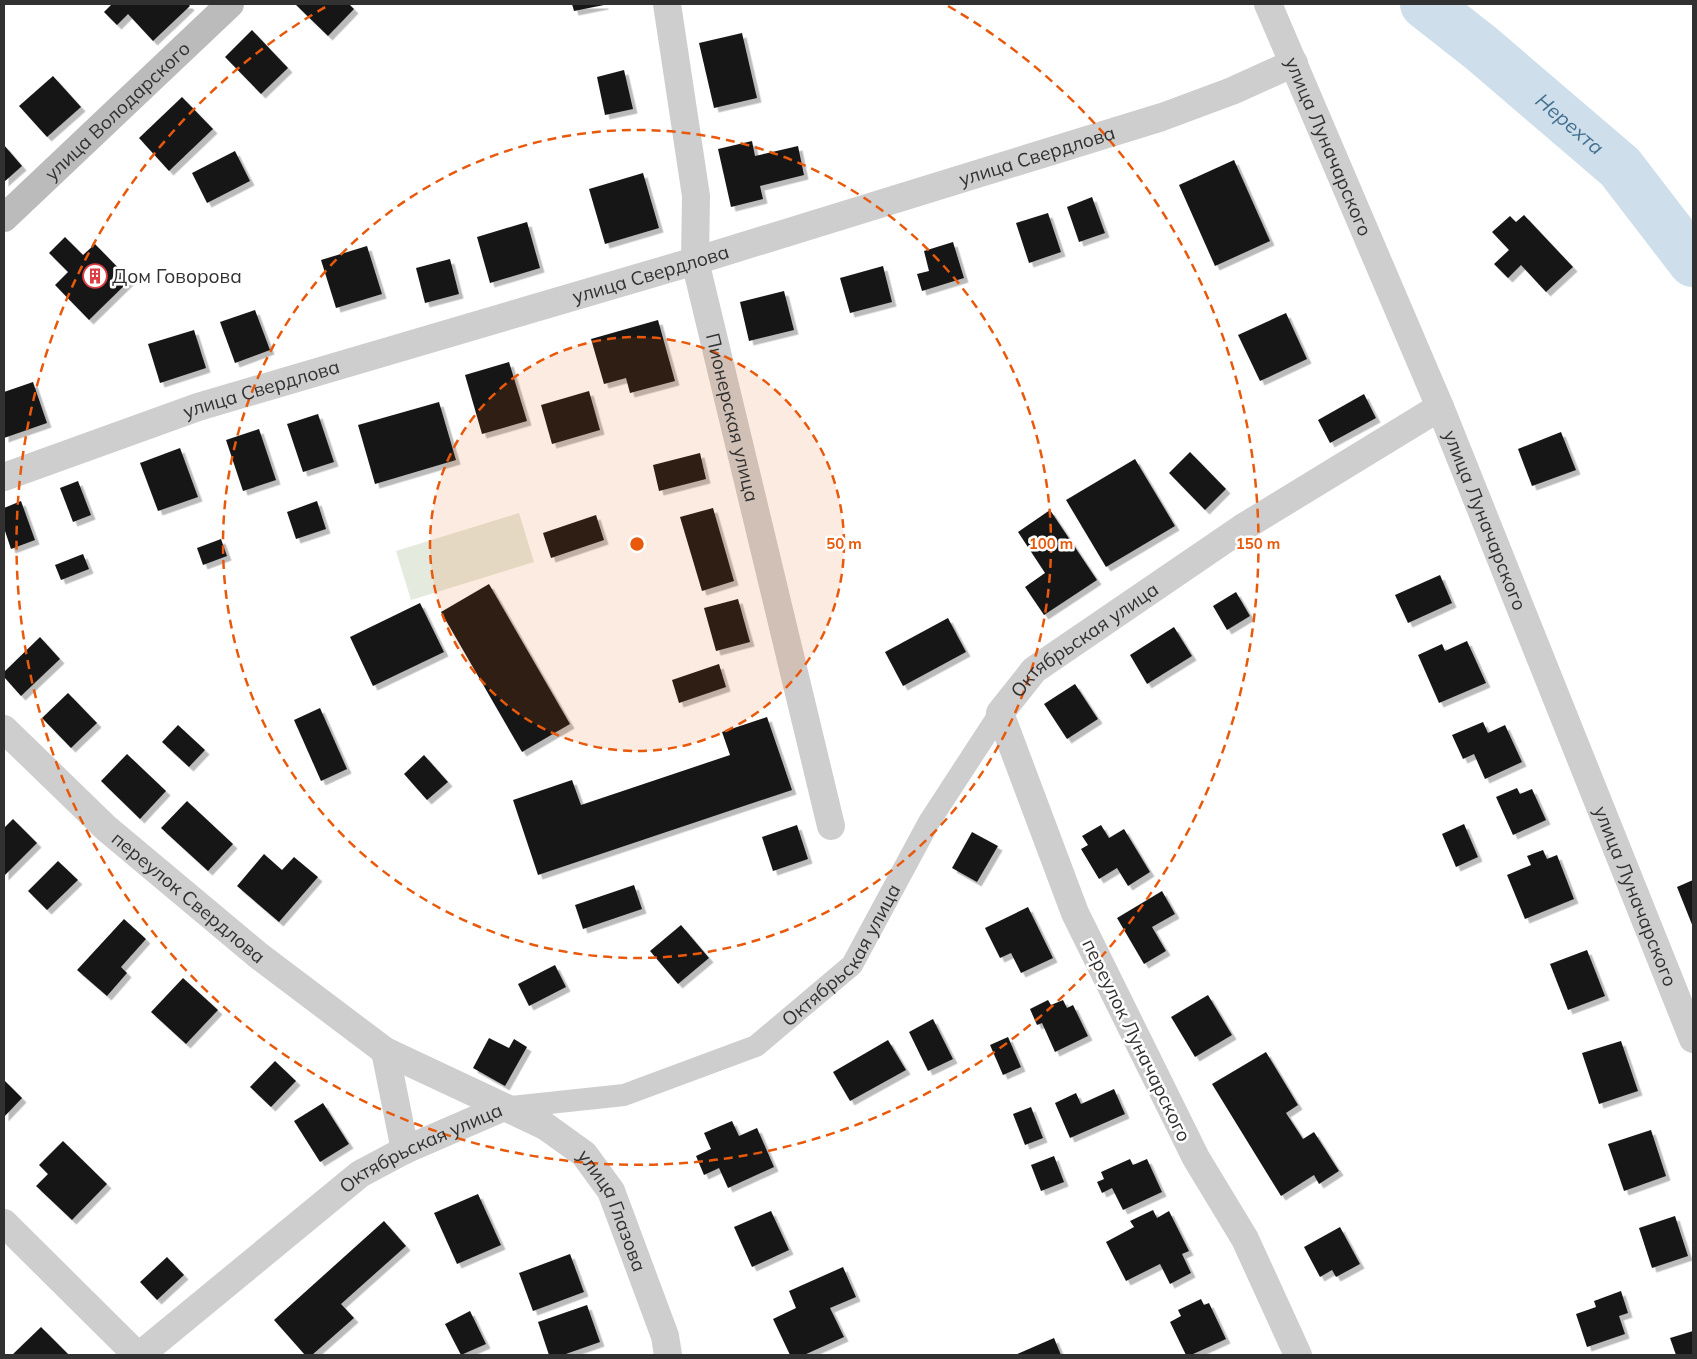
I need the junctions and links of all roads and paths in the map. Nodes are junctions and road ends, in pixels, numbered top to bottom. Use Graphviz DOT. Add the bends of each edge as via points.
graph roads {
  1 [pos="667,4"];
  2 [pos="1268,4"];
  3 [pos="223,6"];
  4 [pos="1294,63"];
  5 [pos="4,218"];
  6 [pos="695,261"];
  7 [pos="1440,407"];
  8 [pos="4,477"];
  9 [pos="1000,713"];
  10 [pos="4,729"];
  11 [pos="831,826"];
  12 [pos="1693,1039"];
  13 [pos="385,1051"];
  14 [pos="502,1108"];
  15 [pos="405,1150"];
  16 [pos="4,1223"];
  17 [pos="139,1355"];
  18 [pos="668,1355"];
  19 [pos="1298,1355"];
  1 -- 6 [label="street, Пионерская улица" via="696,196"];
  2 -- 4 [label="street, улица Луначарского"];
  3 -- 5 [label="main road, улица Володарского"];
  4 -- 6 [label="street, улица Свердлова" via="1162,117"];
  4 -- 7 [label="street, улица Луначарского"];
  6 -- 8 [label="street, улица Свердлова" via="198,407"];
  6 -- 11 [label="street, Пионерская улица"];
  7 -- 9 [label="street, Октябрьская улица" via="1242,528 1034,670"];
  7 -- 12 [label="street, улица Луначарского"];
  9 -- 14 [label="street, Октябрьская улица" via="930,822 852,965 756,1046 624,1095"];
  9 -- 19 [label="street, переулок Луначарского" via="1075,913 1196,1158 1245,1239"];
  10 -- 13 [label="street, переулок Свердлова" via="106,828 259,956"];
  13 -- 14 [label="street, переулок Свердлова"];
  13 -- 15 [label="street"];
  14 -- 15 [label="street, Октябрьская улица"];
  14 -- 18 [label="street, улица Глазова" via="545,1126 584,1154 611,1191 665,1336"];
  15 -- 17 [label="street, Октябрьская улица" via="360,1174"];
  16 -- 17 [label="street"];
}
